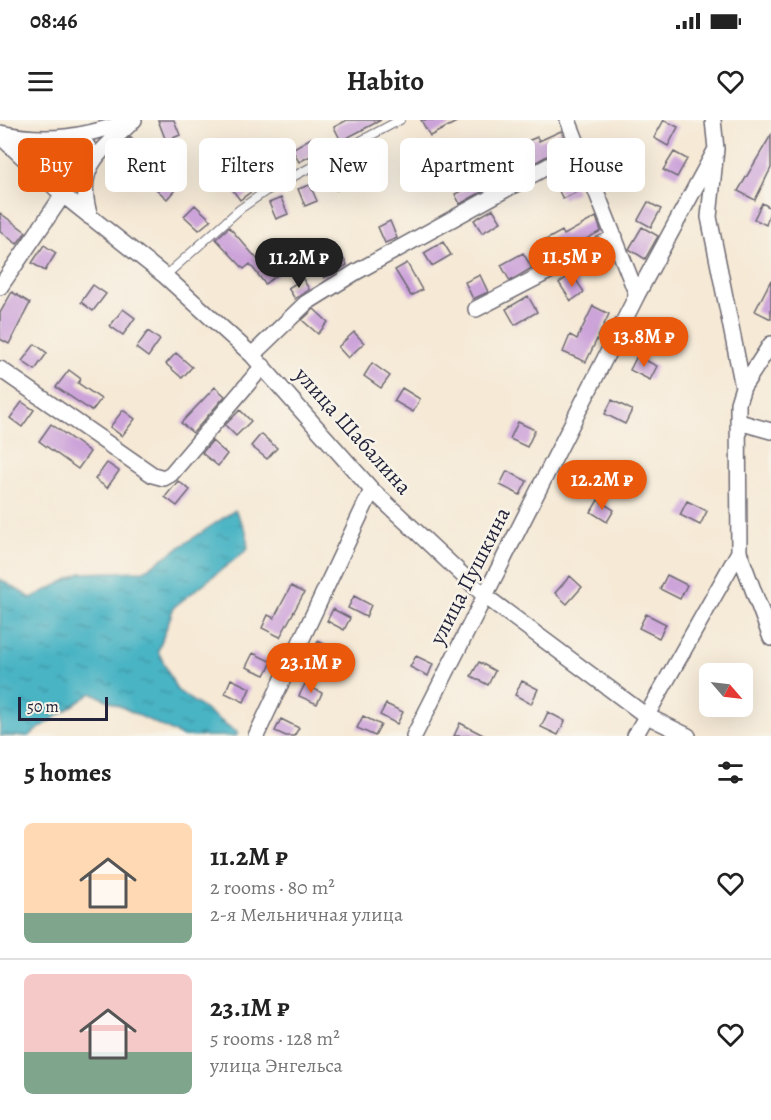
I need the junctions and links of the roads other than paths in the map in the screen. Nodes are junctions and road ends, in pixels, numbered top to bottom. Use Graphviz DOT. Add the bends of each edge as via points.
graph roads {
  1 [pos="134,120"];
  2 [pos="400,120"];
  3 [pos="568,120"];
  4 [pos="713,120"];
  5 [pos="96,126"];
  6 [pos="0,134"];
  7 [pos="80,135"];
  8 [pos="22,138"];
  9 [pos="64,138"];
  10 [pos="82,138"];
  11 [pos="576,138"];
  12 [pos="716,149"];
  13 [pos="18,151"];
  14 [pos="93,161"];
  15 [pos="547,167"];
  16 [pos="60,192"];
  17 [pos="85,192"];
  18 [pos="598,192"];
  19 [pos="63,195"];
  20 [pos="90,217"];
  21 [pos="615,237"];
  22 [pos="165,276"];
  23 [pos="0,287"];
  24 [pos="637,296"];
  25 [pos="476,309"];
  26 [pos="771,344"];
  27 [pos="258,361"];
  28 [pos="0,369"];
  29 [pos="743,387"];
  30 [pos="739,422"];
  31 [pos="771,431"];
  32 [pos="372,490"];
  33 [pos="739,552"];
  34 [pos="485,596"];
  35 [pos="771,638"];
  36 [pos="645,715"];
  37 [pos="256,736"];
  38 [pos="414,736"];
  39 [pos="635,736"];
  40 [pos="688,736"];
  1 -- 5 [label="street"];
  1 -- 14 [label="street"];
  2 -- 22 [label="lane" via="266,191"];
  3 -- 11 [label="street"];
  4 -- 12 [label="street"];
  5 -- 7 [label="street"];
  6 -- 8 [label="street"];
  6 -- 13 [label="street, улица Шабалина"];
  7 -- 9 [label="street"];
  7 -- 10 [label="street"];
  12 -- 24 [label="street, улица Пушкина"];
  12 -- 29 [label="street" via="709,217"];
  15 -- 27 [label="street" via="306,303"];
  16 -- 19 [label="street, улица Шабалина"];
  17 -- 20 [label="street"];
  18 -- 21 [label="street"];
  19 -- 20 [label="street, улица Шабалина"];
  19 -- 23 [label="street"];
  20 -- 22 [label="street, улица Шабалина"];
  21 -- 24 [label="street"];
  21 -- 25 [label="street"];
  22 -- 27 [label="street, улица Шабалина"];
  24 -- 34 [label="street, улица Пушкина"];
  26 -- 29 [label="street"];
  27 -- 28 [label="street" via="164,478 153,475"];
  27 -- 32 [label="street, улица Шабалина"];
  29 -- 30 [label="street" via="738,404"];
  30 -- 31 [label="street"];
  30 -- 33 [label="street"];
  32 -- 34 [label="street, улица Шабалина"];
  32 -- 37 [label="street"];
  33 -- 35 [label="street"];
  33 -- 36 [label="street"];
  34 -- 36 [label="street, улица Шабалина"];
  34 -- 38 [label="street, улица Пушкина"];
  36 -- 39 [label="street"];
  36 -- 40 [label="street, улица Шабалина"];
}
